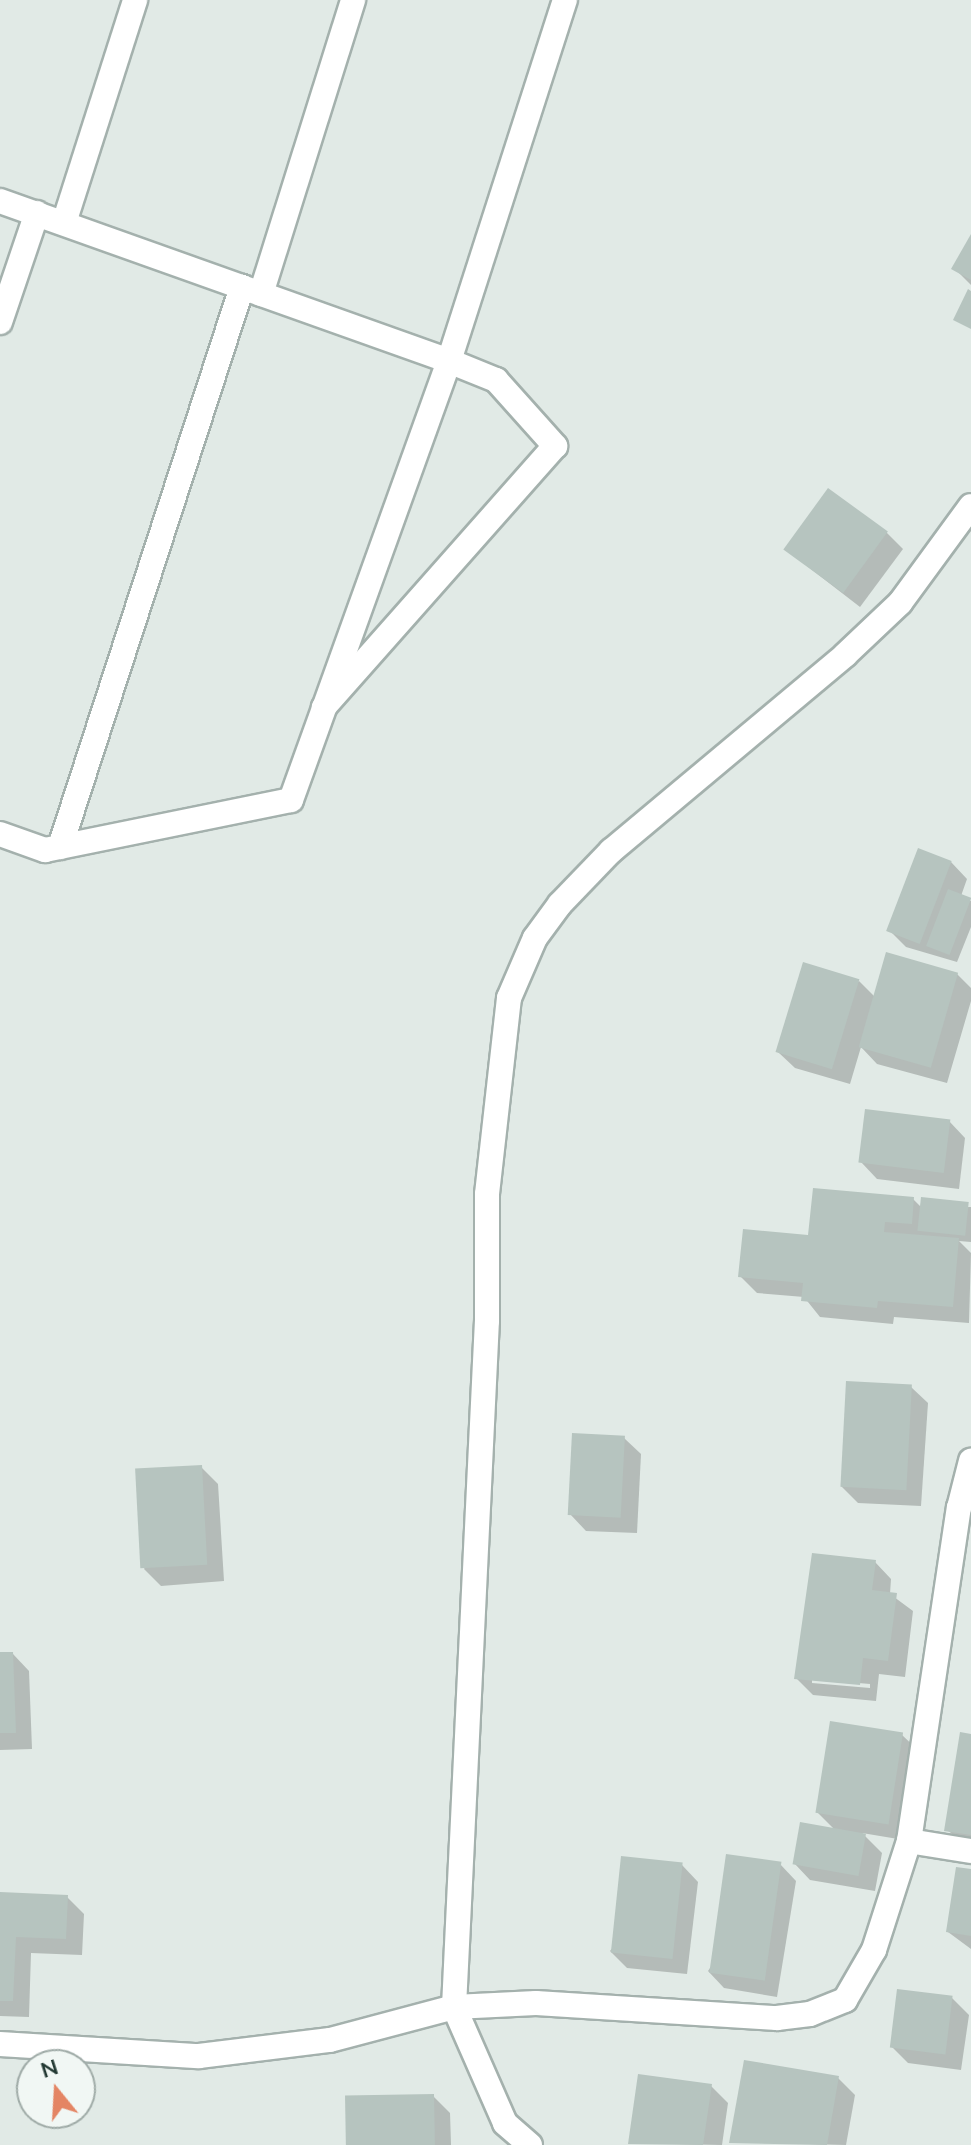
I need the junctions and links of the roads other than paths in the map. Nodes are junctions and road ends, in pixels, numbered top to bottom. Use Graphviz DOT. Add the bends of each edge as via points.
graph roads {
  1 [pos="135,0"];
  2 [pos="353,0"];
  3 [pos="565,0"];
  4 [pos="0,201"];
  5 [pos="37,213"];
  6 [pos="64,223"];
  7 [pos="251,291"];
  8 [pos="0,322"];
  9 [pos="449,361"];
  10 [pos="971,506"];
  11 [pos="324,707"];
  12 [pos="0,834"];
  13 [pos="60,847"];
  14 [pos="971,1461"];
  15 [pos="909,1841"];
  16 [pos="971,1851"];
  17 [pos="454,2007"];
  18 [pos="0,2044"];
  19 [pos="530,2145"];
  1 -- 6 [label="street"];
  2 -- 7 [label="street"];
  3 -- 9 [label="street"];
  4 -- 5 [label="street"];
  5 -- 6 [label="street"];
  5 -- 8 [label="street"];
  6 -- 7 [label="street"];
  7 -- 9 [label="street"];
  7 -- 13 [label="street"];
  9 -- 11 [label="street"];
  9 -- 11 [label="street" via="496,380 555,446"];
  10 -- 17 [label="street" via="900,603 611,851 560,904 535,938 509,998 487,1194 486,1337"];
  11 -- 13 [label="street" via="291,800"];
  12 -- 13 [label="street" via="45,850"];
  14 -- 15 [label="street" via="959,1508"];
  15 -- 16 [label="street"];
  15 -- 17 [label="street" via="859,1984 845,2000 810,2014 747,2017 536,2003"];
  17 -- 18 [label="street" via="330,2040 215,2054"];
  17 -- 19 [label="street" via="505,2123"];
}
